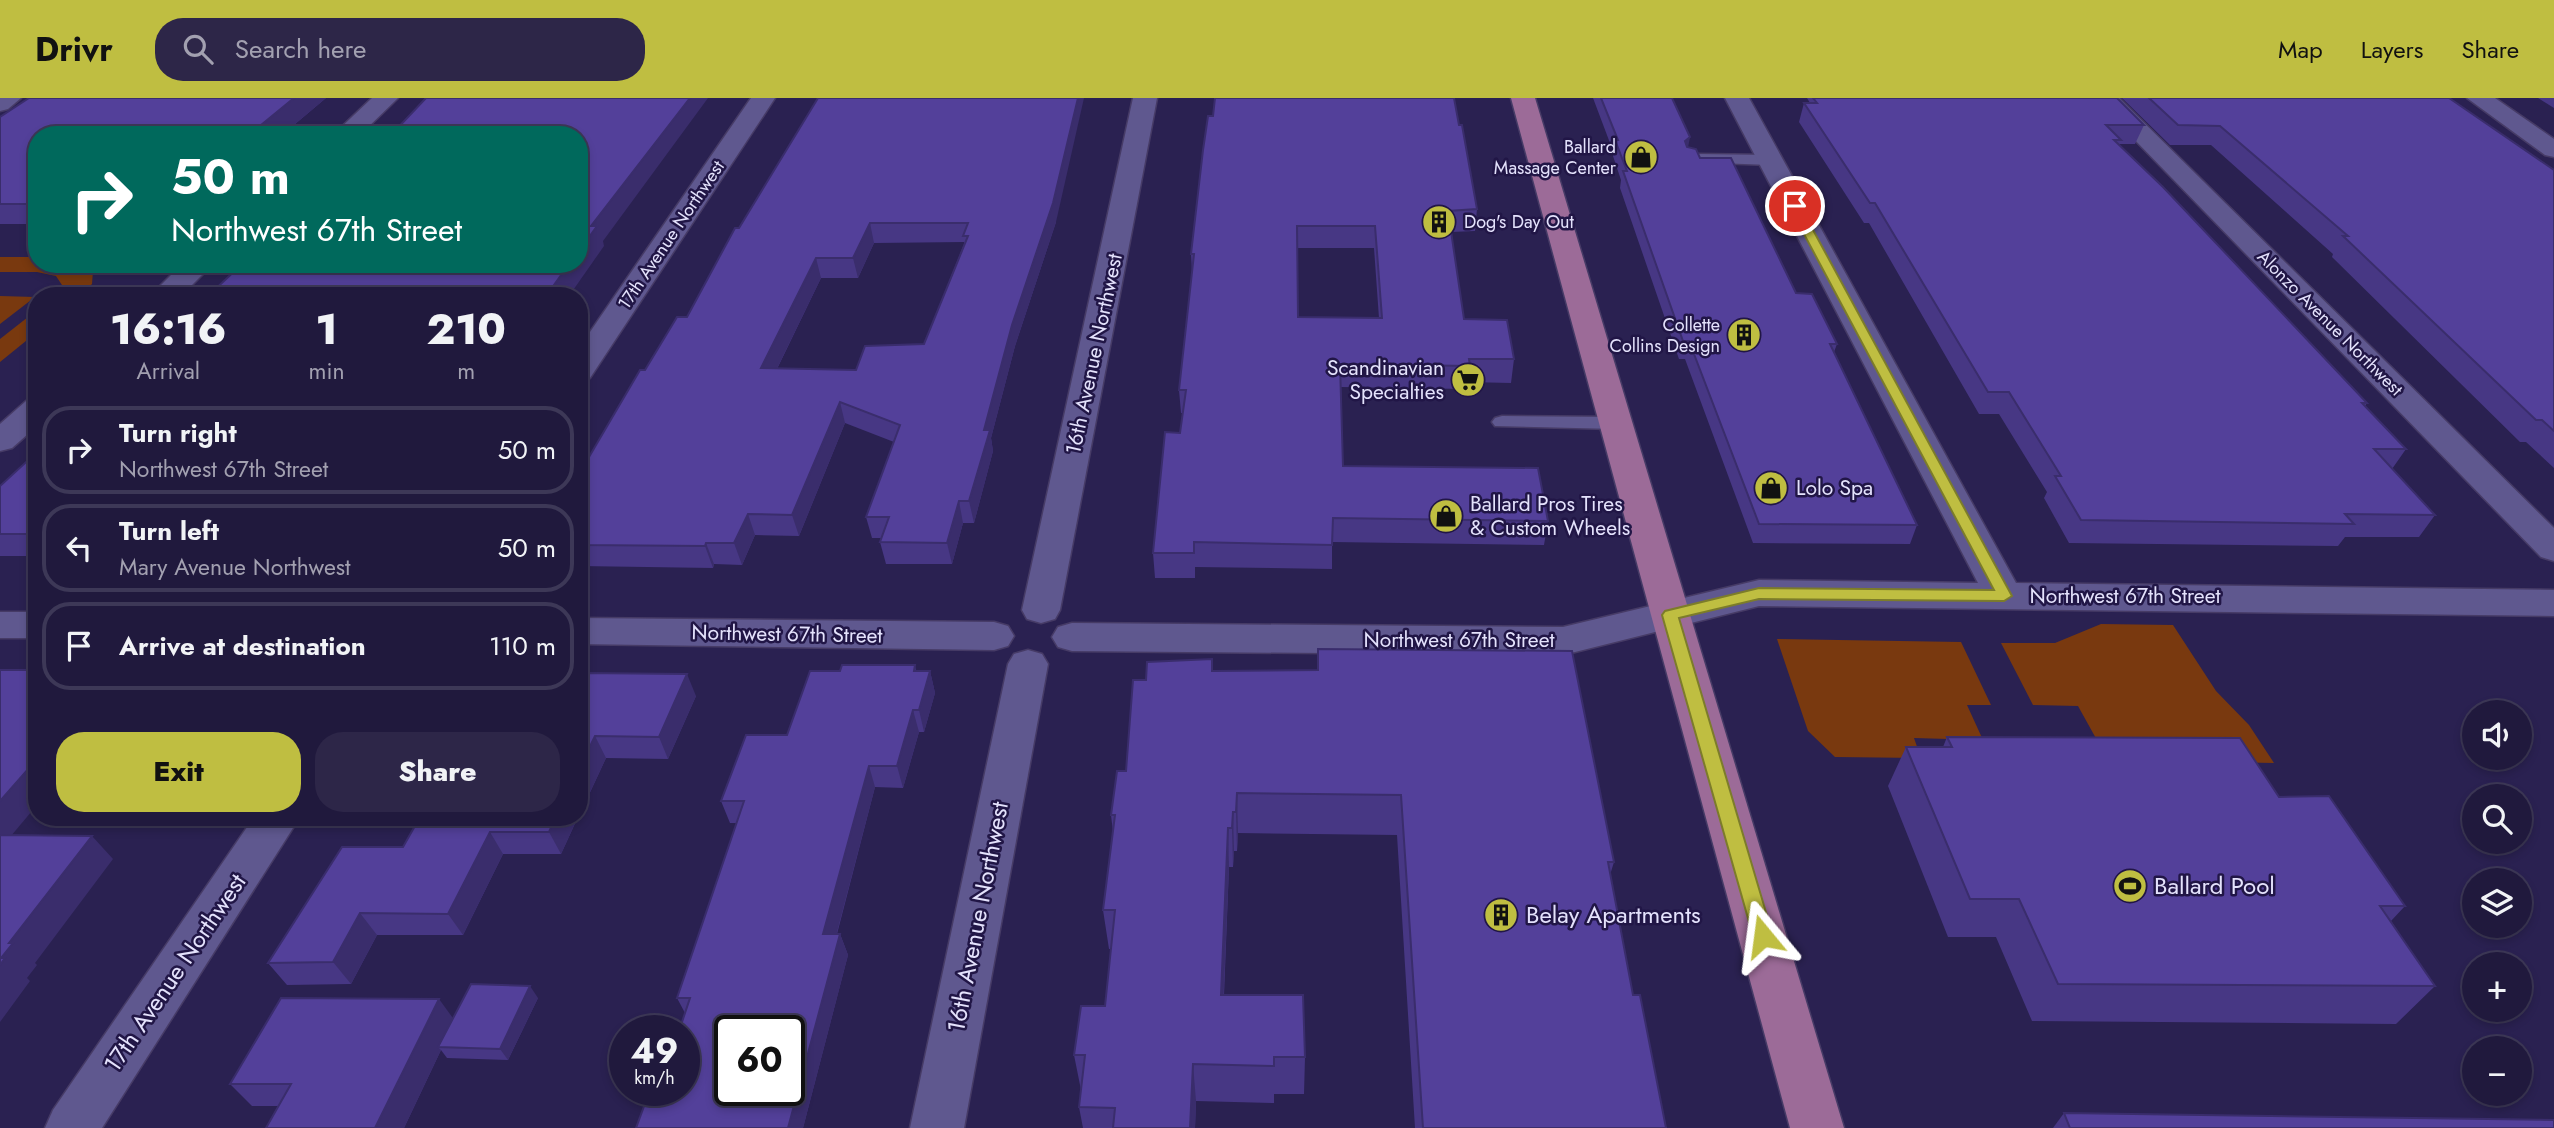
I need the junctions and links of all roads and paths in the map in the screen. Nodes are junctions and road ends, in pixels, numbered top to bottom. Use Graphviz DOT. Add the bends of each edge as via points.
graph roads {
  1 [pos="9,98"];
  2 [pos="386,98"];
  3 [pos="764,98"];
  4 [pos="1145,98"];
  5 [pos="1523,98"];
  6 [pos="1737,98"];
  7 [pos="2106,98"];
  8 [pos="2479,98"];
  9 [pos="0,104"];
  10 [pos="355,126"];
  11 [pos="2554,150"];
  12 [pos="1692,159"];
  13 [pos="1770,160"];
  14 [pos="189,273"];
  15 [pos="174,287"];
  16 [pos="588,358"];
  17 [pos="1502,422"];
  18 [pos="1616,423"];
  19 [pos="2554,549"];
  20 [pos="2004,596"];
  21 [pos="2554,603"];
  22 [pos="1041,610"];
  23 [pos="1670,615"];
  24 [pos="0,625"];
  25 [pos="28,625"];
  26 [pos="588,631"];
  27 [pos="1072,637"];
  28 [pos="1011,650"];
  29 [pos="272,826"];
  30 [pos="72,1128"];
  31 [pos="937,1128"];
  32 [pos="1817,1128"];
  1 -- 9 [label="street"];
  2 -- 10 [label="street"];
  3 -- 16 [label="street, 17th Avenue Northwest"];
  4 -- 22 [label="street, 16th Avenue Northwest"];
  5 -- 18 [label="main road"];
  6 -- 13 [label="street"];
  7 -- 19 [label="street, Alonzo Avenue Northwest"];
  8 -- 11 [label="street"];
  12 -- 13 [label="lane"];
  13 -- 20 [label="street"];
  14 -- 15 [label="street"];
  17 -- 18 [label="lane"];
  18 -- 23 [label="main road"];
  20 -- 21 [label="street, Northwest 67th Street"];
  20 -- 23 [label="street, Northwest 67th Street" via="1759,593"];
  22 -- 27 [label="street" via="1066,619"];
  22 -- 28 [label="street" via="1023,611 1002,623"];
  23 -- 27 [label="street, Northwest 67th Street" via="1563,642"];
  23 -- 32 [label="main road"];
  24 -- 25 [label="street"];
  26 -- 28 [label="street, Northwest 67th Street"];
  27 -- 28 [label="street" via="1055,658"];
  28 -- 31 [label="street, 16th Avenue Northwest"];
  29 -- 30 [label="street, 17th Avenue Northwest"];
}
